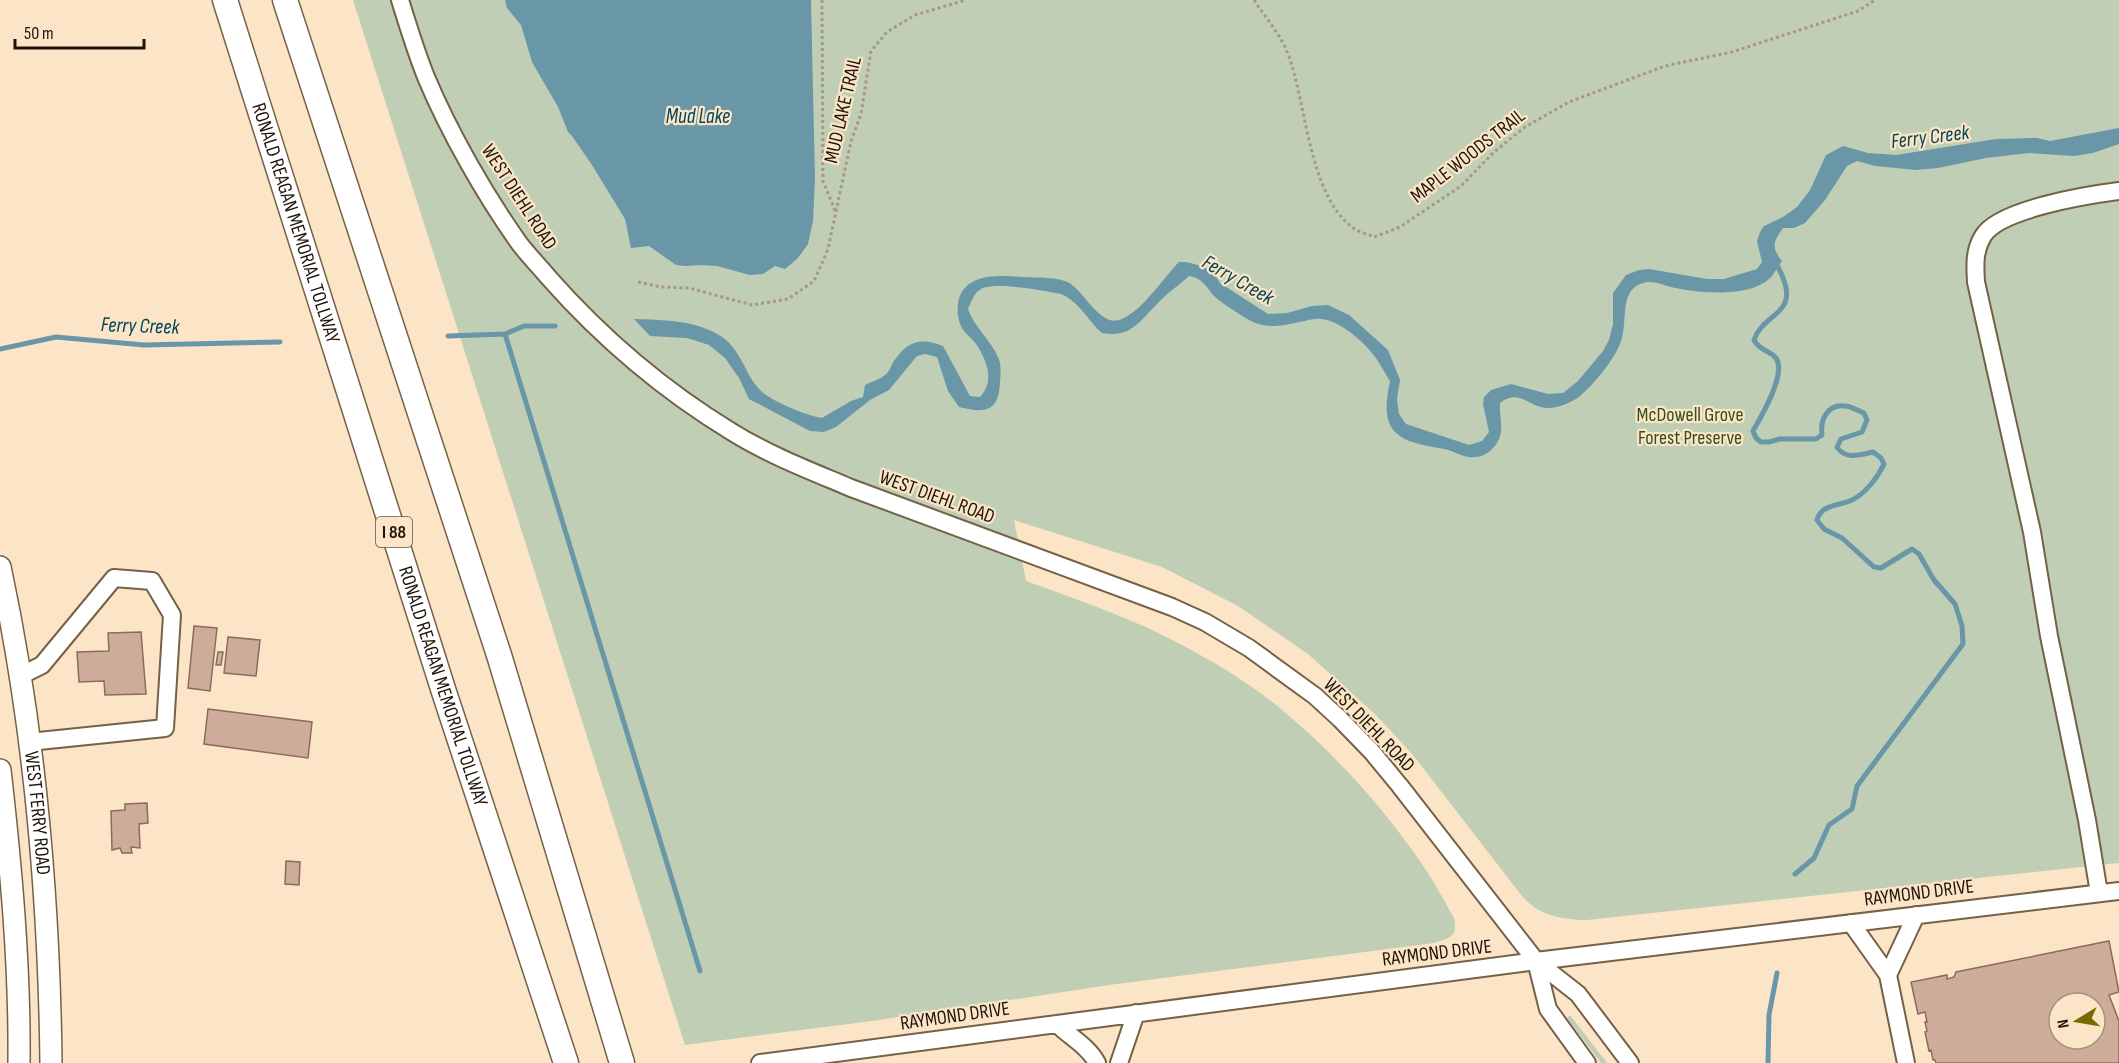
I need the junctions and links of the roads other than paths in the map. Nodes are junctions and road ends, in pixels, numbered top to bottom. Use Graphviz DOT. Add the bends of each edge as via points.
graph roads {
  1 [pos="225,0"];
  2 [pos="285,0"];
  3 [pos="400,0"];
  4 [pos="2119,191"];
  5 [pos="0,567"];
  6 [pos="20,676"];
  7 [pos="29,742"];
  8 [pos="0,770"];
  9 [pos="2119,891"];
  10 [pos="2099,893"];
  11 [pos="1916,915"];
  12 [pos="1851,923"];
  13 [pos="1536,961"];
  14 [pos="1888,975"];
  15 [pos="1136,1013"];
  16 [pos="1057,1024"];
  17 [pos="19,1063"];
  18 [pos="51,1063"];
  19 [pos="566,1063"];
  20 [pos="622,1063"];
  21 [pos="760,1063"];
  22 [pos="1097,1063"];
  23 [pos="1119,1063"];
  24 [pos="1587,1063"];
  25 [pos="1630,1063"];
  26 [pos="1906,1063"];
  1 -- 19 [label="highway, RONALD REAGAN MEMORIAL TOLLWAY / I 88"];
  2 -- 20 [label="highway" via="499,655"];
  3 -- 13 [label="street, WEST DIEHL ROAD" via="427,78 484,190 520,245 619,350 733,433 801,467 1172,607 1249,648 1315,696 1372,752"];
  4 -- 10 [label="street" via="2031,209 2003,220 1984,234 1975,255 1976,282 2032,532"];
  5 -- 6 [label="main road, WEST FERRY ROAD"];
  6 -- 7 [label="main road, WEST FERRY ROAD"];
  6 -- 7 [label="street" via="42,665 114,578 152,581 172,615 165,728"];
  7 -- 18 [label="main road, WEST FERRY ROAD" via="43,870"];
  8 -- 17 [label="main road, WEST FERRY ROAD" via="9,849"];
  9 -- 10 [label="street, RAYMOND DRIVE"];
  10 -- 11 [label="street, RAYMOND DRIVE"];
  11 -- 12 [label="street, RAYMOND DRIVE"];
  11 -- 14 [label="street"];
  12 -- 13 [label="street, RAYMOND DRIVE"];
  12 -- 14 [label="street"];
  13 -- 15 [label="street, RAYMOND DRIVE"];
  13 -- 24 [label="street, WEST DIEHL ROAD" via="1548,1009"];
  13 -- 25 [label="street, WEST DIEHL ROAD" via="1578,994"];
  14 -- 26 [label="street"];
  15 -- 16 [label="street, RAYMOND DRIVE"];
  15 -- 23 [label="street"];
  16 -- 21 [label="street, RAYMOND DRIVE"];
  16 -- 22 [label="street" via="1083,1045"];
}
